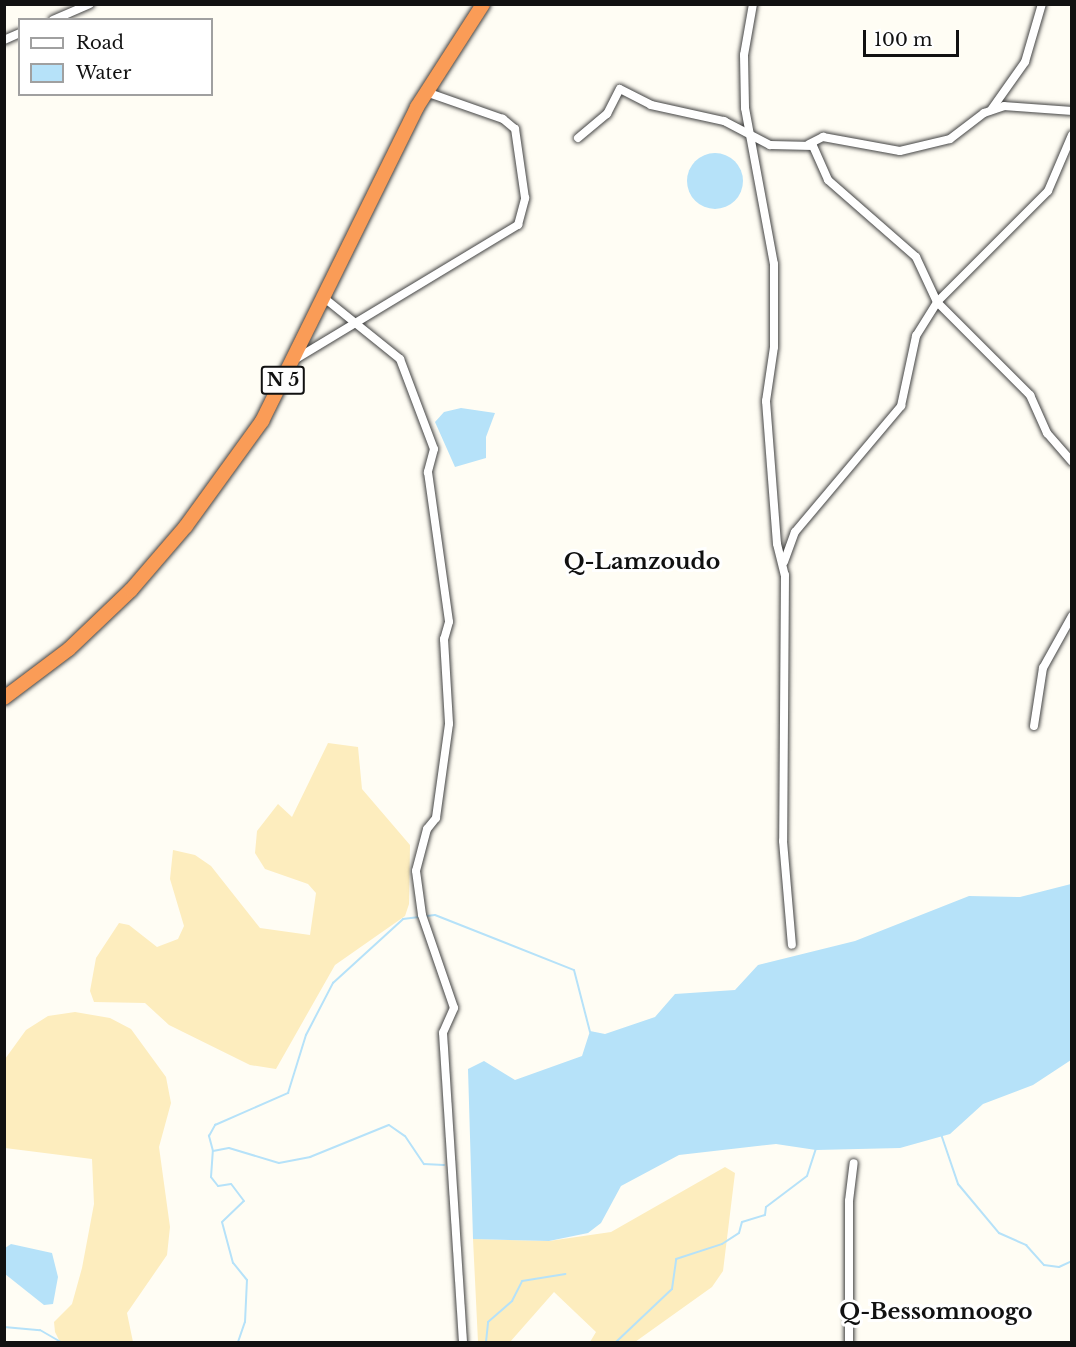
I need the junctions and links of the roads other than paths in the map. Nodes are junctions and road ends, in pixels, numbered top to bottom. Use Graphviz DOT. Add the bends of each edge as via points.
graph roads {
  1 [pos="90,4"];
  2 [pos="483,4"];
  3 [pos="753,4"];
  4 [pos="1042,4"];
  5 [pos="58,18"];
  6 [pos="18,34"];
  7 [pos="4,40"];
  8 [pos="426,93"];
  9 [pos="990,111"];
  10 [pos="1071,111"];
  11 [pos="1071,135"];
  12 [pos="752,136"];
  13 [pos="578,138"];
  14 [pos="809,144"];
  15 [pos="323,297"];
  16 [pos="937,302"];
  17 [pos="353,326"];
  18 [pos="293,361"];
  19 [pos="1071,462"];
  20 [pos="784,564"];
  21 [pos="1071,616"];
  22 [pos="4,698"];
  23 [pos="1034,726"];
  24 [pos="792,945"];
  25 [pos="854,1163"];
  26 [pos="462,1342"];
  27 [pos="849,1342"];
  1 -- 5 [label="street"];
  2 -- 8 [label="highway, N 5"];
  3 -- 12 [label="street" via="744,55 745,108"];
  4 -- 9 [label="street" via="1025,62"];
  6 -- 7 [label="street"];
  8 -- 15 [label="highway, N 5"];
  8 -- 17 [label="street" via="502,119 515,129 524,170 523,215 499,241"];
  9 -- 10 [label="street" via="1004,106"];
  9 -- 14 [label="street" via="950,139 924,147 900,151 823,137"];
  11 -- 16 [label="street" via="1048,191"];
  12 -- 13 [label="street" via="724,121 651,105 620,89 607,114"];
  12 -- 14 [label="street" via="786,149"];
  12 -- 20 [label="street" via="774,264 774,347 766,412 777,544"];
  14 -- 16 [label="street" via="828,180 916,257"];
  15 -- 17 [label="street"];
  15 -- 18 [label="highway, N 5"];
  16 -- 19 [label="street" via="1030,395 1047,433"];
  16 -- 20 [label="street" via="916,336 901,406 795,532"];
  17 -- 18 [label="street"];
  17 -- 26 [label="street" via="399,359 434,449 428,472 449,622 444,639 449,724 436,818 427,829 416,871 422,915 454,1008 443,1033"];
  18 -- 22 [label="highway, N 5" via="262,421 159,559 69,649"];
  20 -- 24 [label="street" via="783,841"];
  21 -- 23 [label="street" via="1043,668"];
  25 -- 27 [label="street" via="849,1201"];
}
